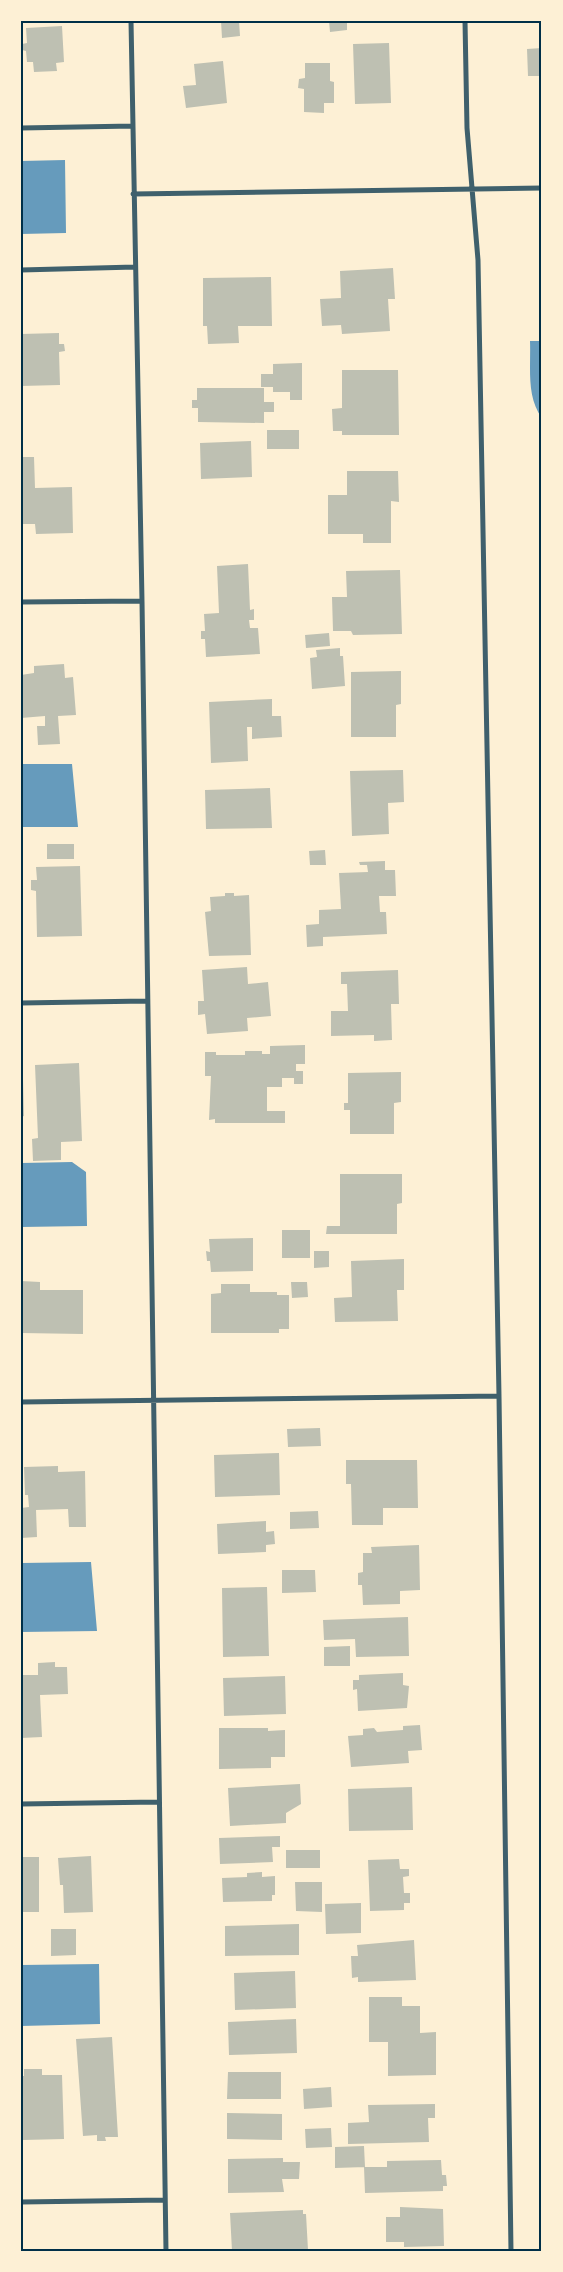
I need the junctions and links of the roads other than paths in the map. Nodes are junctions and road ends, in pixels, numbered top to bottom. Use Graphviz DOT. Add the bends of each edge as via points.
graph roads {
  1 [pos="131,21"];
  2 [pos="465,21"];
  3 [pos="133,126"];
  4 [pos="21,128"];
  5 [pos="542,188"];
  6 [pos="473,189"];
  7 [pos="134,194"];
  8 [pos="134,267"];
  9 [pos="21,270"];
  10 [pos="142,601"];
  11 [pos="21,602"];
  12 [pos="146,1001"];
  13 [pos="21,1003"];
  14 [pos="499,1396"];
  15 [pos="152,1400"];
  16 [pos="21,1402"];
  17 [pos="158,1802"];
  18 [pos="21,1804"];
  19 [pos="165,2200"];
  20 [pos="21,2202"];
  21 [pos="166,2251"];
  22 [pos="511,2251"];
  1 -- 3 [label="street"];
  2 -- 6 [label="street"];
  3 -- 4 [label="street"];
  3 -- 7 [label="street"];
  5 -- 6 [label="street"];
  6 -- 7 [label="street"];
  6 -- 14 [label="street" via="478,270"];
  7 -- 8 [label="street"];
  8 -- 9 [label="street"];
  8 -- 10 [label="street"];
  10 -- 11 [label="street"];
  10 -- 12 [label="street"];
  12 -- 13 [label="street"];
  12 -- 15 [label="street"];
  14 -- 15 [label="street"];
  14 -- 22 [label="street"];
  15 -- 16 [label="street"];
  15 -- 17 [label="street"];
  17 -- 18 [label="street"];
  17 -- 19 [label="street"];
  19 -- 20 [label="street"];
  19 -- 21 [label="street"];
}
